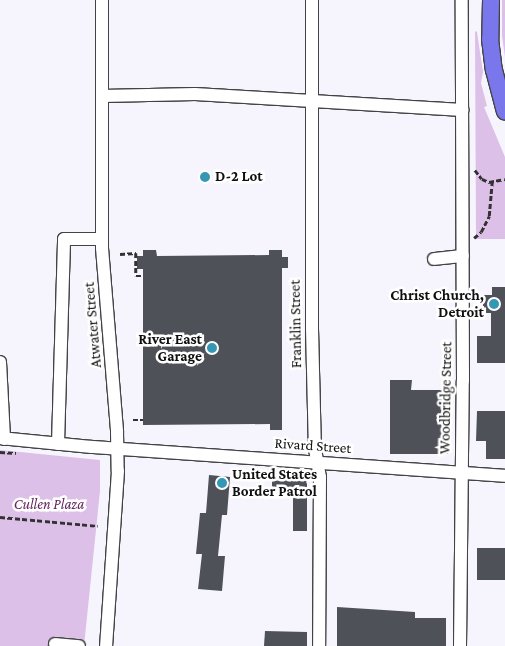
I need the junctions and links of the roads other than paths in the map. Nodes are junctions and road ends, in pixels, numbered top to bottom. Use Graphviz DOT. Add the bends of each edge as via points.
graph roads {
  1 [pos="102,0"];
  2 [pos="312,0"];
  3 [pos="462,0"];
  4 [pos="491,0"];
  5 [pos="102,96"];
  6 [pos="312,100"];
  7 [pos="503,100"];
  8 [pos="463,110"];
  9 [pos="505,112"];
  10 [pos="102,239"];
  11 [pos="463,256"];
  12 [pos="434,259"];
  13 [pos="0,362"];
  14 [pos="2,439"];
  15 [pos="58,444"];
  16 [pos="118,448"];
  17 [pos="316,464"];
  18 [pos="462,472"];
  19 [pos="505,476"];
  20 [pos="55,644"];
  21 [pos="79,646"];
  22 [pos="106,646"];
  23 [pos="320,646"];
  24 [pos="460,646"];
  1 -- 5 [label="street, Atwater Street"];
  2 -- 6 [label="street, Franklin Street"];
  3 -- 8 [label="street, Woodbridge Street"];
  4 -- 7 [label="main road" via="490,39"];
  5 -- 6 [label="street" via="195,94"];
  5 -- 10 [label="street, Atwater Street"];
  6 -- 8 [label="street"];
  6 -- 17 [label="street, Franklin Street" via="312,329"];
  7 -- 9 [label="main road"];
  8 -- 11 [label="street, Woodbridge Street"];
  10 -- 15 [label="street" via="64,239"];
  10 -- 16 [label="street, Atwater Street"];
  11 -- 12 [label="street"];
  11 -- 18 [label="street, Woodbridge Street"];
  13 -- 14 [label="street"];
  14 -- 15 [label="street, Rivard Street"];
  15 -- 16 [label="street, Rivard Street"];
  16 -- 17 [label="street, Rivard Street"];
  16 -- 22 [label="street, Atwater Street"];
  17 -- 18 [label="street, Rivard Street"];
  17 -- 23 [label="street, Franklin Street" via="320,477"];
  18 -- 19 [label="street, Rivard Street"];
  18 -- 24 [label="street, Woodbridge Street"];
  20 -- 21 [label="street"];
}
